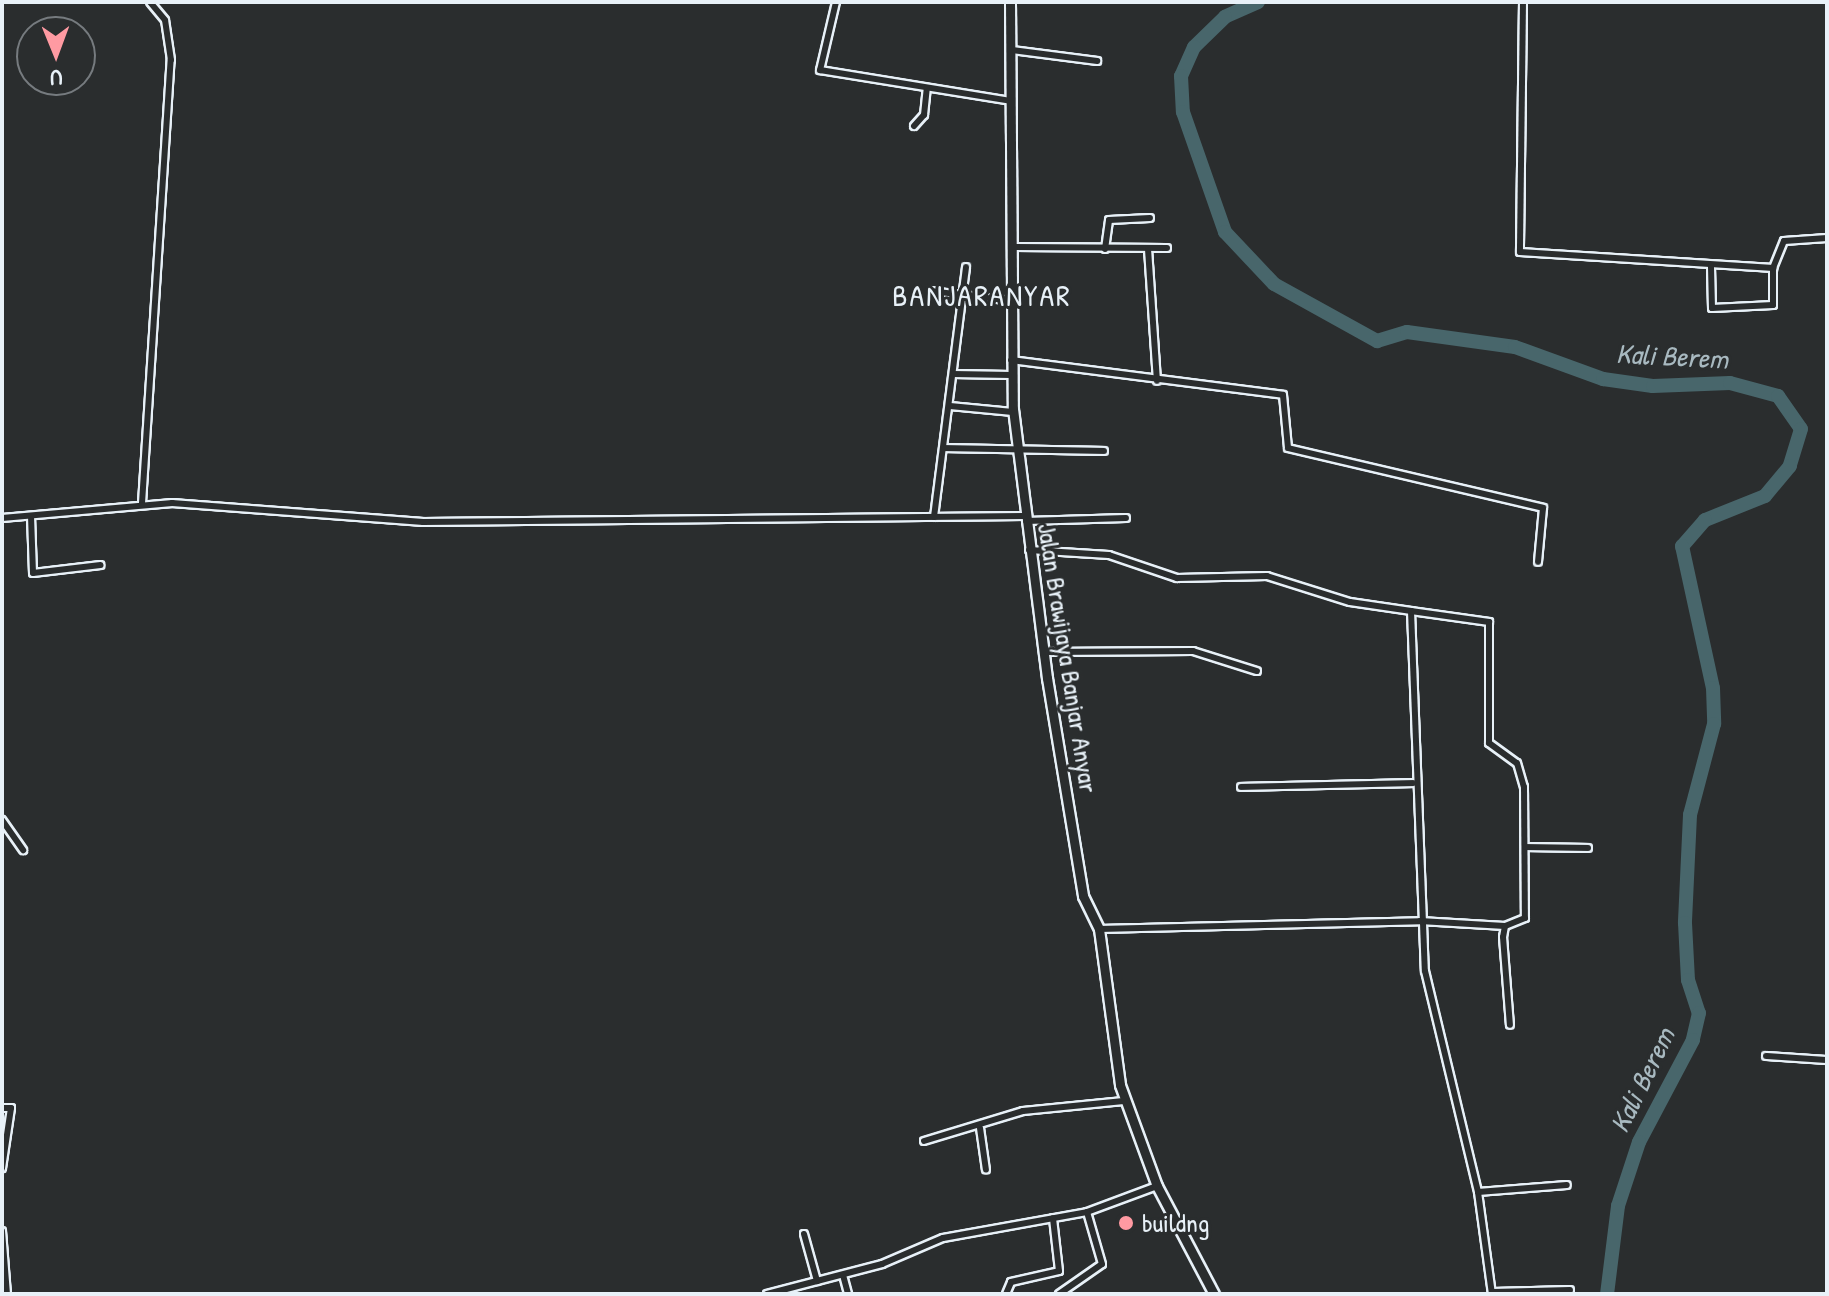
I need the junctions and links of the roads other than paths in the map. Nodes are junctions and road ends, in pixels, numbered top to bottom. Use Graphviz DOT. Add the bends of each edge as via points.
graph roads {
  1 [pos="150,2"];
  2 [pos="836,2"];
  3 [pos="1010,2"];
  4 [pos="1523,2"];
  5 [pos="1012,50"];
  6 [pos="1097,61"];
  7 [pos="927,88"];
  8 [pos="1014,102"];
  9 [pos="914,126"];
  10 [pos="1150,218"];
  11 [pos="1827,238"];
  12 [pos="1015,247"];
  13 [pos="1167,248"];
  14 [pos="1105,249"];
  15 [pos="1148,249"];
  16 [pos="1711,266"];
  17 [pos="966,267"];
  18 [pos="1773,268"];
  19 [pos="931,291"];
  20 [pos="963,297"];
  21 [pos="1012,301"];
  22 [pos="1011,360"];
  23 [pos="953,374"];
  24 [pos="1011,375"];
  25 [pos="1157,381"];
  26 [pos="950,406"];
  27 [pos="1013,412"];
  28 [pos="945,448"];
  29 [pos="1016,448"];
  30 [pos="1104,451"];
  31 [pos="142,503"];
  32 [pos="31,516"];
  33 [pos="934,517"];
  34 [pos="2,518"];
  35 [pos="1126,518"];
  36 [pos="1024,519"];
  37 [pos="1028,550"];
  38 [pos="1538,562"];
  39 [pos="101,565"];
  40 [pos="1411,611"];
  41 [pos="1043,653"];
  42 [pos="1257,671"];
  43 [pos="1413,783"];
  44 [pos="1241,787"];
  45 [pos="2,820"];
  46 [pos="1526,847"];
  47 [pos="1588,848"];
  48 [pos="23,850"];
  49 [pos="1420,921"];
  50 [pos="1505,926"];
  51 [pos="1099,929"];
  52 [pos="1510,1025"];
  53 [pos="1766,1056"];
  54 [pos="1827,1060"];
  55 [pos="1124,1101"];
  56 [pos="2,1108"];
  57 [pos="980,1128"];
  58 [pos="924,1141"];
  59 [pos="3,1163"];
  60 [pos="986,1170"];
  61 [pos="1567,1185"];
  62 [pos="1157,1186"];
  63 [pos="1478,1192"];
  64 [pos="1087,1212"];
  65 [pos="1053,1218"];
  66 [pos="2,1231"];
  67 [pos="804,1234"];
  68 [pos="843,1275"];
  69 [pos="817,1281"];
  70 [pos="1570,1290"];
  71 [pos="1492,1293"];
  72 [pos="7,1294"];
  73 [pos="767,1294"];
  74 [pos="848,1294"];
  75 [pos="1006,1294"];
  76 [pos="1059,1294"];
  77 [pos="1214,1294"];
  1 -- 31 [label="street" via="165,20 171,60"];
  2 -- 7 [label="street" via="820,70"];
  3 -- 5 [label="street, Jalan Brawijaya Banjar Anyar"];
  4 -- 16 [label="street" via="1520,252"];
  5 -- 6 [label="street"];
  5 -- 8 [label="street, Jalan Brawijaya Banjar Anyar"];
  7 -- 8 [label="street"];
  7 -- 9 [label="street" via="924,115"];
  8 -- 12 [label="street, Jalan Brawijaya Banjar Anyar"];
  10 -- 14 [label="street" via="1109,220"];
  11 -- 18 [label="street" via="1784,241"];
  12 -- 14 [label="street"];
  12 -- 21 [label="street, Jalan Brawijaya Banjar Anyar"];
  13 -- 15 [label="street"];
  14 -- 15 [label="street"];
  15 -- 25 [label="street"];
  16 -- 18 [label="street"];
  16 -- 18 [label="street" via="1714,309 1773,305"];
  17 -- 20 [label="street"];
  19 -- 20 [label="street"];
  20 -- 21 [label="street"];
  20 -- 23 [label="street"];
  21 -- 22 [label="street, Jalan Brawijaya Banjar Anyar"];
  22 -- 24 [label="street, Jalan Brawijaya Banjar Anyar"];
  22 -- 25 [label="street"];
  23 -- 24 [label="street"];
  23 -- 26 [label="street"];
  24 -- 27 [label="street, Jalan Brawijaya Banjar Anyar"];
  25 -- 38 [label="street" via="1283,395 1288,448 1539,505 1545,521"];
  26 -- 27 [label="street"];
  26 -- 28 [label="street"];
  27 -- 29 [label="street, Jalan Brawijaya Banjar Anyar"];
  28 -- 29 [label="street"];
  28 -- 33 [label="street"];
  29 -- 30 [label="street"];
  29 -- 36 [label="street, Jalan Brawijaya Banjar Anyar"];
  31 -- 32 [label="street"];
  31 -- 33 [label="street" via="423,522"];
  32 -- 34 [label="street"];
  32 -- 39 [label="street" via="33,573"];
  33 -- 36 [label="street"];
  35 -- 36 [label="street"];
  36 -- 37 [label="street, Jalan Brawijaya Banjar Anyar"];
  37 -- 40 [label="street" via="1109,555 1177,578 1267,576 1316,594"];
  37 -- 41 [label="street, Jalan Brawijaya Banjar Anyar"];
  40 -- 43 [label="street"];
  40 -- 46 [label="street" via="1489,622 1489,743 1521,771"];
  41 -- 42 [label="street" via="1193,651"];
  41 -- 51 [label="street, Jalan Brawijaya Banjar Anyar" via="1083,896"];
  43 -- 44 [label="street"];
  43 -- 49 [label="street"];
  45 -- 48 [label="street"];
  46 -- 47 [label="street"];
  46 -- 50 [label="street" via="1525,918"];
  49 -- 50 [label="street"];
  49 -- 51 [label="street"];
  49 -- 63 [label="street" via="1433,1026"];
  50 -- 52 [label="street" via="1502,990"];
  51 -- 55 [label="street, Jalan Brawijaya Banjar Anyar"];
  53 -- 54 [label="street"];
  55 -- 57 [label="street" via="1023,1111"];
  55 -- 62 [label="street, Jalan Brawijaya Banjar Anyar"];
  56 -- 59 [label="street" via="11,1108"];
  57 -- 58 [label="street"];
  57 -- 60 [label="street"];
  61 -- 63 [label="street"];
  62 -- 64 [label="street"];
  62 -- 77 [label="street, Jalan Brawijaya Banjar Anyar"];
  63 -- 71 [label="street"];
  64 -- 65 [label="street"];
  64 -- 76 [label="street" via="1102,1264"];
  65 -- 68 [label="street" via="943,1238"];
  65 -- 75 [label="street" via="1059,1271 1011,1282"];
  66 -- 72 [label="street"];
  67 -- 69 [label="street"];
  68 -- 69 [label="street"];
  68 -- 74 [label="street"];
  69 -- 73 [label="street"];
  70 -- 71 [label="street"];
}
